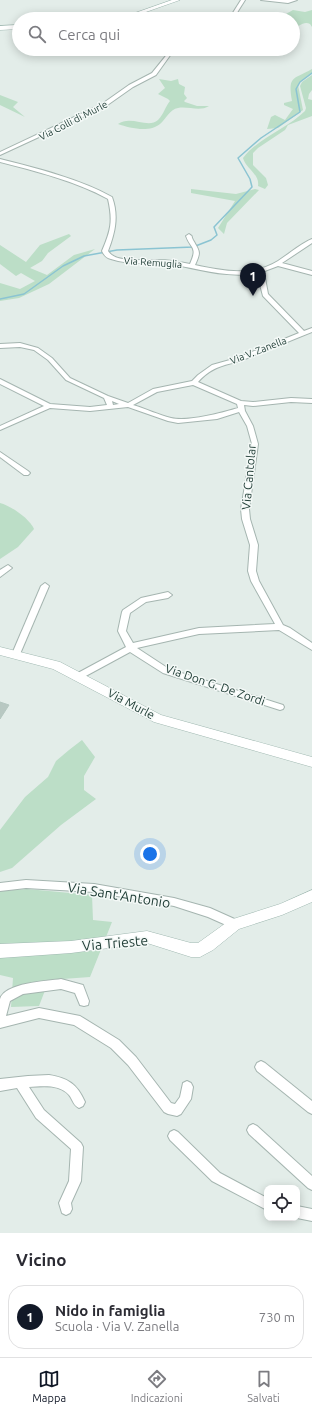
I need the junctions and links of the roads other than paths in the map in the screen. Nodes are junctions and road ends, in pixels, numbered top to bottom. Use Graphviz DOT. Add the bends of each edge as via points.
graph roads {
  1 [pos="177,0"];
  2 [pos="243,0"];
  3 [pos="263,0"];
  4 [pos="295,0"];
  5 [pos="142,12"];
  6 [pos="235,12"];
  7 [pos="12,27"];
  8 [pos="0,28"];
  9 [pos="168,56"];
  10 [pos="0,154"];
  11 [pos="0,160"];
  12 [pos="189,236"];
  13 [pos="312,241"];
  14 [pos="279,264"];
  15 [pos="192,266"];
  16 [pos="259,272"];
  17 [pos="312,273"];
  18 [pos="312,330"];
  19 [pos="303,333"];
  20 [pos="0,346"];
  21 [pos="0,381"];
  22 [pos="194,383"];
  23 [pos="106,397"];
  24 [pos="312,401"];
  25 [pos="128,405"];
  26 [pos="49,406"];
  27 [pos="241,406"];
  28 [pos="110,407"];
  29 [pos="0,428"];
  30 [pos="0,454"];
  31 [pos="26,473"];
  32 [pos="8,568"];
  33 [pos="0,574"];
  34 [pos="45,586"];
  35 [pos="168,595"];
  36 [pos="280,627"];
  37 [pos="312,647"];
  38 [pos="131,648"];
  39 [pos="0,651"];
  40 [pos="16,654"];
  41 [pos="80,676"];
  42 [pos="280,707"];
  43 [pos="312,762"];
  44 [pos="0,887"];
  45 [pos="312,900"];
  46 [pos="235,924"];
  47 [pos="0,951"];
  48 [pos="84,1001"];
  49 [pos="0,1018"];
  50 [pos="0,1022"];
  51 [pos="261,1067"];
  52 [pos="20,1083"];
  53 [pos="0,1086"];
  54 [pos="186,1088"];
  55 [pos="79,1102"];
  56 [pos="312,1108"];
  57 [pos="254,1130"];
  58 [pos="174,1136"];
  59 [pos="312,1184"];
  60 [pos="264,1202"];
  61 [pos="66,1209"];
  62 [pos="300,1213"];
  63 [pos="312,1215"];
  1 -- 5 [label="street"];
  2 -- 6 [label="street"];
  3 -- 4 [label="street"];
  7 -- 8 [label="street"];
  9 -- 10 [label="street, Via Colli di Murle" via="154,74 104,105"];
  11 -- 15 [label="street, Via Remuglia" via="57,177 110,198 114,216 106,253 110,258"];
  12 -- 15 [label="street" via="196,254"];
  13 -- 14 [label="street, Via Remuglia"];
  14 -- 16 [label="street, Via Remuglia"];
  14 -- 17 [label="street"];
  15 -- 16 [label="street, Via Remuglia" via="238,274"];
  16 -- 19 [label="street, Via V. Zanella" via="265,295"];
  18 -- 19 [label="street, Via V. Zanella"];
  19 -- 22 [label="street, Via V. Zanella" via="239,359 214,366"];
  20 -- 23 [label="street" via="36,349 50,359 68,379"];
  21 -- 26 [label="street"];
  22 -- 25 [label="street" via="155,390"];
  22 -- 27 [label="street"];
  23 -- 25 [label="street"];
  23 -- 28 [label="street"];
  24 -- 27 [label="street" via="291,400"];
  25 -- 27 [label="street" via="178,422 217,417"];
  25 -- 28 [label="street"];
  26 -- 28 [label="street" via="83,409"];
  26 -- 29 [label="street"];
  27 -- 36 [label="street, Via Cantolar" via="255,444 245,509 254,544 252,571"];
  30 -- 31 [label="street"];
  32 -- 33 [label="street"];
  34 -- 40 [label="street"];
  35 -- 38 [label="street" via="144,600 126,612 122,631"];
  36 -- 37 [label="street"];
  36 -- 38 [label="street" via="199,631"];
  38 -- 41 [label="street"];
  38 -- 42 [label="street, Via Don G. De Zordi" via="166,671"];
  39 -- 40 [label="street, Via Murle"];
  40 -- 41 [label="street, Via Murle" via="56,665"];
  41 -- 43 [label="street, Via Murle" via="158,719"];
  44 -- 46 [label="street, Via Sant'Antonio" via="26,884 94,888 174,902"];
  45 -- 46 [label="street, Via Trieste"];
  46 -- 47 [label="street, Via Trieste" via="208,945 196,950 147,937 85,945"];
  48 -- 49 [label="street" via="80,989 61,984 22,989 6,998"];
  50 -- 54 [label="street" via="39,1013 76,1020 115,1044 132,1061 168,1108 177,1110 185,1099"];
  51 -- 56 [label="street"];
  52 -- 53 [label="street"];
  52 -- 55 [label="street" via="58,1081 72,1090"];
  52 -- 61 [label="street" via="40,1114 77,1147 75,1180 65,1203"];
  57 -- 59 [label="street"];
  58 -- 60 [label="street" via="216,1177"];
  62 -- 63 [label="street"];
}
